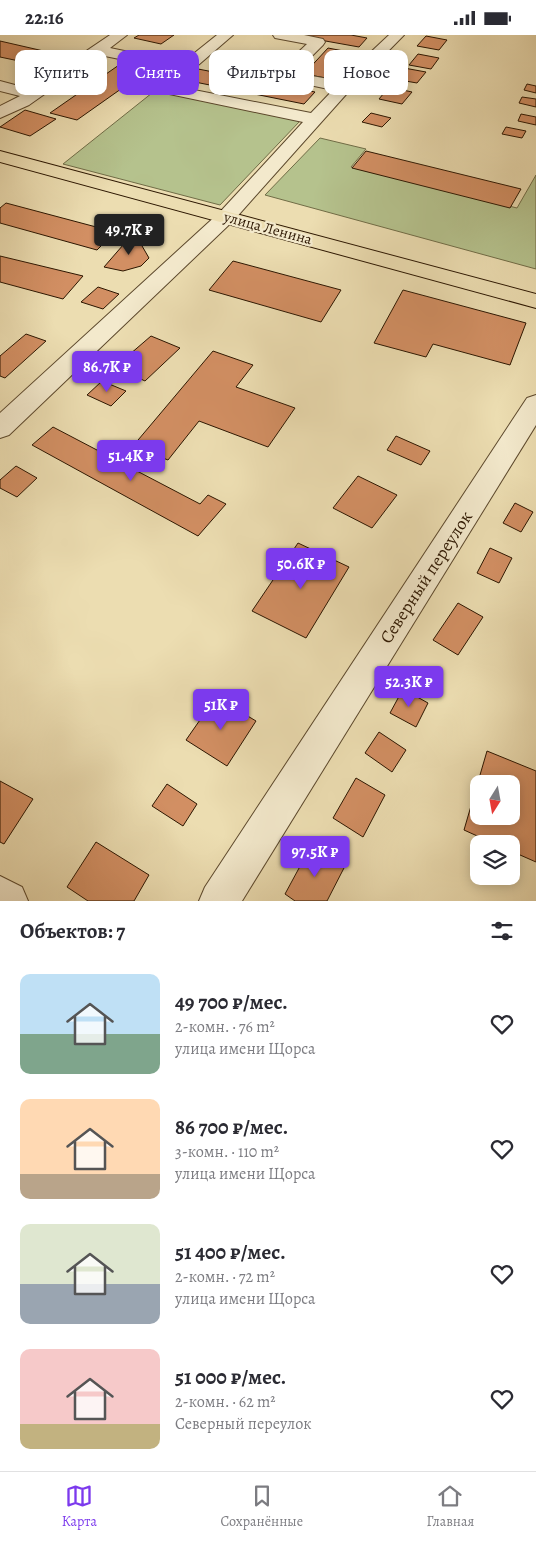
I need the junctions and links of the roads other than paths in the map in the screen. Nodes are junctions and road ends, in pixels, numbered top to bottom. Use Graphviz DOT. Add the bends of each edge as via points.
graph roads {
  1 [pos="226,35"];
  2 [pos="280,35"];
  3 [pos="389,36"];
  4 [pos="115,38"];
  5 [pos="95,44"];
  6 [pos="87,50"];
  7 [pos="118,50"];
  8 [pos="377,50"];
  9 [pos="199,57"];
  10 [pos="324,83"];
  11 [pos="0,87"];
  12 [pos="15,90"];
  13 [pos="30,95"];
  14 [pos="191,95"];
  15 [pos="337,95"];
  16 [pos="0,113"];
  17 [pos="315,119"];
  18 [pos="0,156"];
  19 [pos="227,216"];
  20 [pos="536,301"];
  21 [pos="536,404"];
  22 [pos="0,428"];
  23 [pos="0,896"];
  24 [pos="8,901"];
  25 [pos="219,901"];
  1 -- 9 [label="street"];
  2 -- 10 [label="street" via="318,42 283,75"];
  3 -- 8 [label="street"];
  4 -- 5 [label="street"];
  5 -- 6 [label="street"];
  5 -- 7 [label="street"];
  11 -- 12 [label="street"];
  13 -- 16 [label="street"];
  14 -- 17 [label="street"];
  15 -- 17 [label="street"];
  17 -- 19 [label="street"];
  18 -- 19 [label="main road, улица Ленина"];
  19 -- 20 [label="main road, улица Ленина"];
  19 -- 22 [label="street"];
  21 -- 25 [label="street, Северный переулок"];
  23 -- 24 [label="street"];
}
